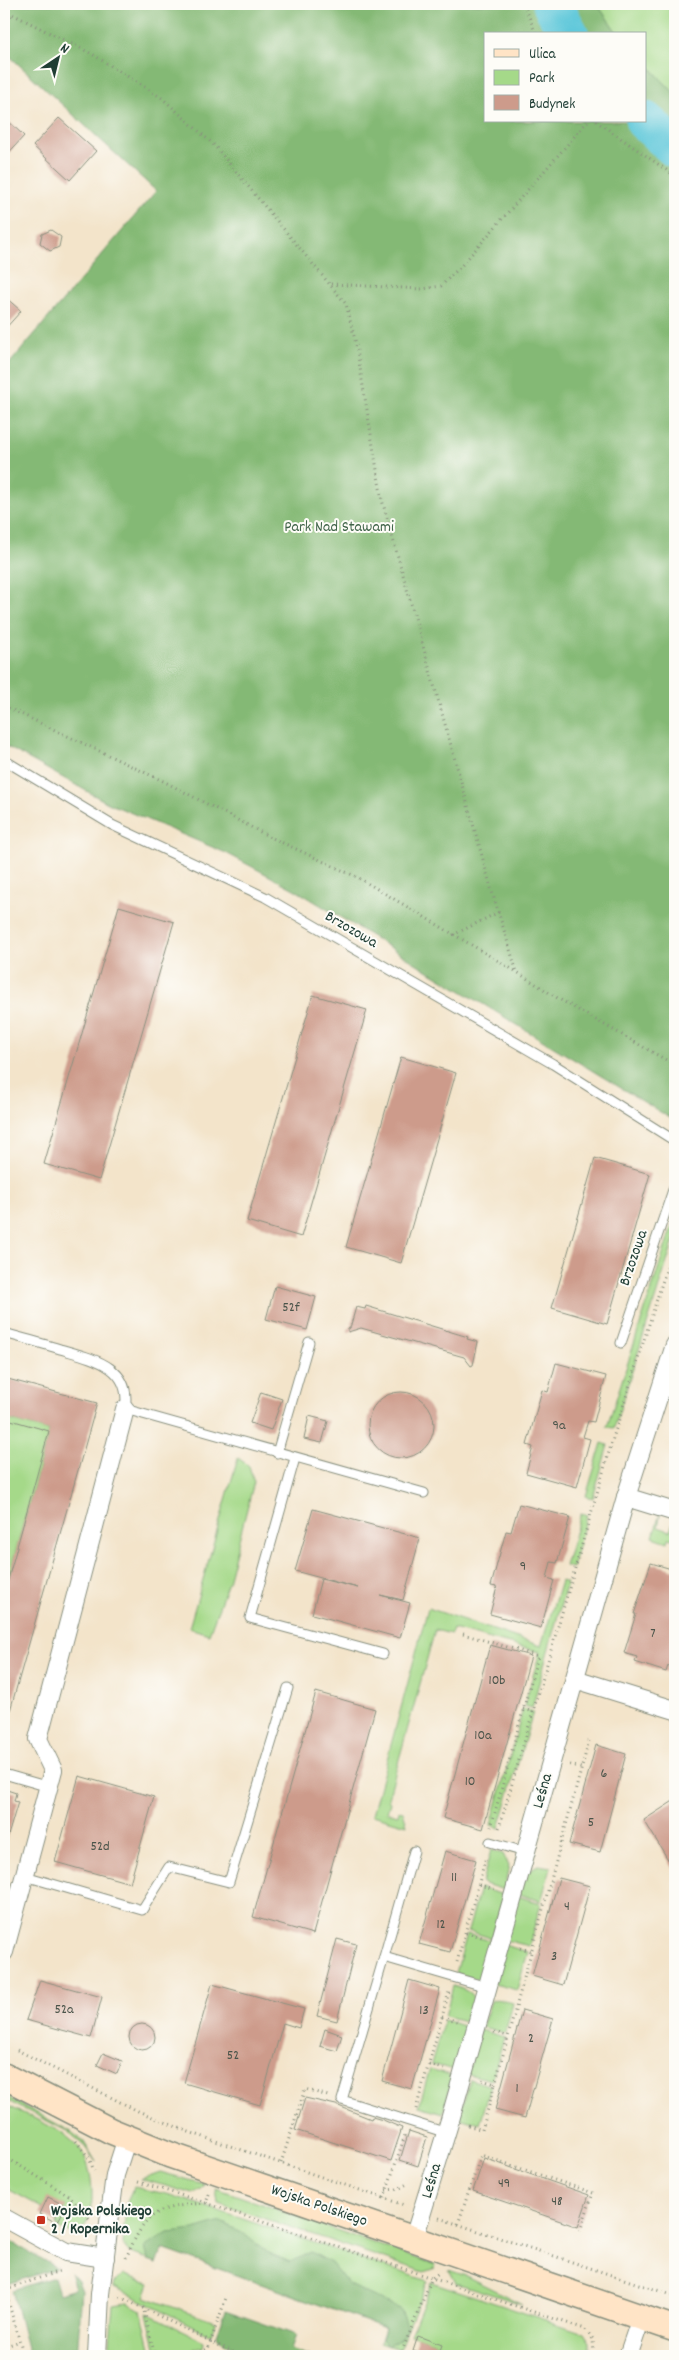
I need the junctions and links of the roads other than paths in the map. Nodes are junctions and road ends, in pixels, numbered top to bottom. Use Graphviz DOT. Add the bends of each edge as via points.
graph roads {
  1 [pos="4,760"];
  2 [pos="675,1141"];
  3 [pos="675,1184"];
  4 [pos="4,1333"];
  5 [pos="309,1342"];
  6 [pos="621,1342"];
  7 [pos="675,1350"];
  8 [pos="125,1409"];
  9 [pos="277,1452"];
  10 [pos="295,1458"];
  11 [pos="424,1493"];
  12 [pos="626,1497"];
  13 [pos="675,1512"];
  14 [pos="383,1654"];
  15 [pos="575,1679"];
  16 [pos="288,1688"];
  17 [pos="675,1710"];
  18 [pos="4,1774"];
  19 [pos="49,1787"];
  20 [pos="490,1842"];
  21 [pos="414,1851"];
  22 [pos="525,1852"];
  23 [pos="25,1876"];
  24 [pos="11,1898"];
  25 [pos="4,1952"];
  26 [pos="384,1957"];
  27 [pos="487,1987"];
  28 [pos="4,2076"];
  29 [pos="448,2127"];
  30 [pos="127,2138"];
  31 [pos="4,2218"];
  32 [pos="414,2238"];
  33 [pos="105,2258"];
  34 [pos="642,2318"];
  35 [pos="675,2329"];
  36 [pos="97,2356"];
  37 [pos="628,2356"];
  1 -- 2 [label="lane, Brzozowa" via="112,825 265,897 553,1064"];
  3 -- 6 [label="lane, Brzozowa"];
  4 -- 8 [label="lane" via="98,1360 112,1369 121,1382 127,1395"];
  5 -- 9 [label="lane"];
  7 -- 12 [label="street, Leśna"];
  8 -- 9 [label="lane"];
  8 -- 19 [label="street" via="38,1739 53,1770"];
  9 -- 10 [label="lane"];
  10 -- 11 [label="lane"];
  10 -- 14 [label="lane" via="250,1618"];
  12 -- 13 [label="street"];
  12 -- 15 [label="street, Leśna"];
  15 -- 17 [label="street"];
  15 -- 22 [label="street, Leśna"];
  16 -- 23 [label="lane" via="229,1882 169,1867 142,1910"];
  18 -- 19 [label="lane"];
  19 -- 23 [label="street"];
  20 -- 22 [label="lane"];
  21 -- 26 [label="lane"];
  22 -- 27 [label="street, Leśna"];
  23 -- 24 [label="street"];
  24 -- 25 [label="street"];
  26 -- 27 [label="lane"];
  26 -- 29 [label="lane" via="342,2100 412,2122"];
  27 -- 29 [label="street, Leśna"];
  28 -- 30 [label="main road, Wojska Polskiego"];
  29 -- 32 [label="street, Leśna"];
  30 -- 32 [label="main road, Wojska Polskiego" via="216,2172"];
  30 -- 33 [label="street" via="115,2175"];
  31 -- 33 [label="street" via="66,2252"];
  32 -- 34 [label="main road, Wojska Polskiego"];
  33 -- 36 [label="street"];
  34 -- 35 [label="main road, Wojska Polskiego"];
  34 -- 37 [label="street"];
}
